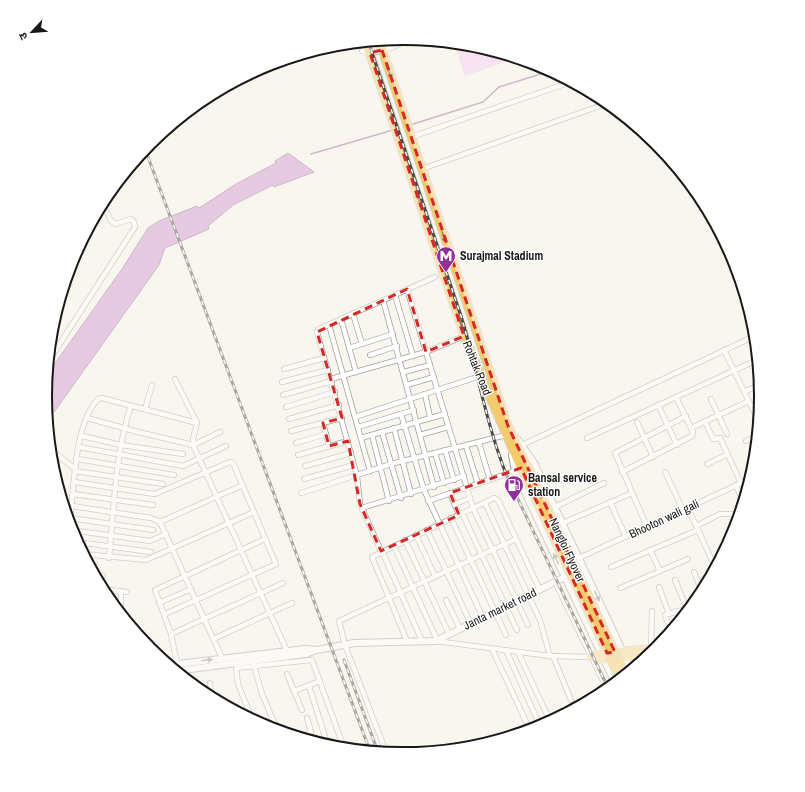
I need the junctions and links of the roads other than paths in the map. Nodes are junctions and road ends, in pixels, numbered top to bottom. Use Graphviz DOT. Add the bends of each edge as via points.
graph roads {
  1 [pos="397,45"];
  2 [pos="381,46"];
  3 [pos="366,47"];
  4 [pos="390,48"];
  5 [pos="382,50"];
  6 [pos="366,52"];
  7 [pos="564,84"];
  8 [pos="600,106"];
  9 [pos="411,135"];
  10 [pos="422,169"];
  11 [pos="106,210"];
  12 [pos="435,277"];
  13 [pos="407,289"];
  14 [pos="395,294"];
  15 [pos="384,300"];
  16 [pos="353,314"];
  17 [pos="341,319"];
  18 [pos="329,325"];
  19 [pos="393,334"];
  20 [pos="464,336"];
  21 [pos="748,339"];
  22 [pos="362,344"];
  23 [pos="397,346"];
  24 [pos="349,348"];
  25 [pos="724,350"];
  26 [pos="55,351"];
  27 [pos="426,352"];
  28 [pos="370,355"];
  29 [pos="413,356"];
  30 [pos="324,358"];
  31 [pos="400,359"];
  32 [pos="752,362"];
  33 [pos="430,365"];
  34 [pos="284,369"];
  35 [pos="328,370"];
  36 [pos="734,370"];
  37 [pos="356,372"];
  38 [pos="404,372"];
  39 [pos="343,376"];
  40 [pos="480,376"];
  41 [pos="434,377"];
  42 [pos="175,379"];
  43 [pos="331,380"];
  44 [pos="282,382"];
  45 [pos="152,385"];
  46 [pos="407,385"];
  47 [pos="754,388"];
  48 [pos="438,390"];
  49 [pos="335,392"];
  50 [pos="744,392"];
  51 [pos="425,394"];
  52 [pos="283,395"];
  53 [pos="676,397"];
  54 [pos="410,398"];
  55 [pos="711,399"];
  56 [pos="749,401"];
  57 [pos="131,405"];
  58 [pos="339,405"];
  59 [pos="658,405"];
  60 [pos="286,407"];
  61 [pos="145,409"];
  62 [pos="414,410"];
  63 [pos="753,410"];
  64 [pos="401,414"];
  65 [pos="444,414"];
  66 [pos="718,415"];
  67 [pos="686,416"];
  68 [pos="355,417"];
  69 [pos="430,417"];
  70 [pos="88,418"];
  71 [pos="342,418"];
  72 [pos="289,419"];
  73 [pos="416,421"];
  74 [pos="705,421"];
  75 [pos="636,422"];
  76 [pos="197,423"];
  77 [pos="323,423"];
  78 [pos="404,425"];
  79 [pos="667,425"];
  80 [pos="508,426"];
  81 [pos="358,427"];
  82 [pos="448,427"];
  83 [pos="124,428"];
  84 [pos="394,428"];
  85 [pos="691,428"];
  86 [pos="291,431"];
  87 [pos="220,432"];
  88 [pos="382,432"];
  89 [pos="326,434"];
  90 [pos="727,434"];
  91 [pos="372,435"];
  92 [pos="420,435"];
  93 [pos="506,435"];
  94 [pos="82,436"];
  95 [pos="644,437"];
  96 [pos="361,438"];
  97 [pos="587,438"];
  98 [pos="750,439"];
  99 [pos="348,441"];
  100 [pos="746,441"];
  101 [pos="296,443"];
  102 [pos="479,443"];
  103 [pos="121,445"];
  104 [pos="193,445"];
  105 [pos="522,445"];
  106 [pos="677,445"];
  107 [pos="226,446"];
  108 [pos="329,446"];
  109 [pos="466,446"];
  110 [pos="79,447"];
  111 [pos="455,448"];
  112 [pos="511,448"];
  113 [pos="445,450"];
  114 [pos="351,453"];
  115 [pos="435,453"];
  116 [pos="183,454"];
  117 [pos="728,454"];
  118 [pos="57,455"];
  119 [pos="298,455"];
  120 [pos="426,455"];
  121 [pos="119,456"];
  122 [pos="653,456"];
  123 [pos="199,458"];
  124 [pos="413,458"];
  125 [pos="77,459"];
  126 [pos="402,461"];
  127 [pos="391,464"];
  128 [pos="707,464"];
  129 [pos="354,465"];
  130 [pos="118,466"];
  131 [pos="305,466"];
  132 [pos="381,468"];
  133 [pos="521,468"];
  134 [pos="75,470"];
  135 [pos="370,471"];
  136 [pos="206,472"];
  137 [pos="622,472"];
  138 [pos="665,472"];
  139 [pos="174,475"];
  140 [pos="357,476"];
  141 [pos="464,476"];
  142 [pos="116,478"];
  143 [pos="304,479"];
  144 [pos="454,480"];
  145 [pos="490,480"];
  146 [pos="74,482"];
  147 [pos="743,482"];
  148 [pos="444,483"];
  149 [pos="604,483"];
  150 [pos="163,484"];
  151 [pos="478,484"];
  152 [pos="739,484"];
  153 [pos="243,486"];
  154 [pos="434,487"];
  155 [pos="468,487"];
  156 [pos="115,489"];
  157 [pos="424,490"];
  158 [pos="741,491"];
  159 [pos="301,493"];
  160 [pos="450,493"];
  161 [pos="632,493"];
  162 [pos="73,494"];
  163 [pos="412,494"];
  164 [pos="217,498"];
  165 [pos="401,498"];
  166 [pos="470,498"];
  167 [pos="114,501"];
  168 [pos="389,501"];
  169 [pos="428,501"];
  170 [pos="610,502"];
  171 [pos="485,503"];
  172 [pos="455,504"];
  173 [pos="152,505"];
  174 [pos="72,506"];
  175 [pos="555,507"];
  176 [pos="362,508"];
  177 [pos="473,508"];
  178 [pos="686,509"];
  179 [pos="71,512"];
  180 [pos="254,512"];
  181 [pos="113,514"];
  182 [pos="461,514"];
  183 [pos="733,514"];
  184 [pos="451,518"];
  185 [pos="74,519"];
  186 [pos="160,522"];
  187 [pos="229,523"];
  188 [pos="563,523"];
  189 [pos="439,524"];
  190 [pos="112,525"];
  191 [pos="647,527"];
  192 [pos="697,528"];
  193 [pos="153,530"];
  194 [pos="427,530"];
  195 [pos="78,531"];
  196 [pos="166,534"];
  197 [pos="111,535"];
  198 [pos="416,535"];
  199 [pos="626,536"];
  200 [pos="265,539"];
  201 [pos="516,539"];
  202 [pos="405,540"];
  203 [pos="84,543"];
  204 [pos="504,545"];
  205 [pos="394,546"];
  206 [pos="110,547"];
  207 [pos="172,549"];
  208 [pos="241,550"];
  209 [pos="493,550"];
  210 [pos="650,550"];
  211 [pos="382,551"];
  212 [pos="150,552"];
  213 [pos="90,555"];
  214 [pos="482,555"];
  215 [pos="109,558"];
  216 [pos="579,558"];
  217 [pos="688,559"];
  218 [pos="471,560"];
  219 [pos="712,560"];
  220 [pos="458,565"];
  221 [pos="611,567"];
  222 [pos="446,571"];
  223 [pos="660,571"];
  224 [pos="694,572"];
  225 [pos="252,574"];
  226 [pos="185,576"];
  227 [pos="435,576"];
  228 [pos="565,577"];
  229 [pos="676,580"];
  230 [pos="424,581"];
  231 [pos="555,582"];
  232 [pos="283,583"];
  233 [pos="699,583"];
  234 [pos="412,587"];
  235 [pos="659,587"];
  236 [pos="620,588"];
  237 [pos="191,589"];
  238 [pos="111,590"];
  239 [pos="540,590"];
  240 [pos="121,592"];
  241 [pos="128,592"];
  242 [pos="401,592"];
  243 [pos="261,594"];
  244 [pos="528,595"];
  245 [pos="389,598"];
  246 [pos="196,600"];
  247 [pos="446,600"];
  248 [pos="517,601"];
  249 [pos="160,603"];
  250 [pos="292,603"];
  251 [pos="686,603"];
  252 [pos="121,604"];
  253 [pos="506,606"];
  254 [pos="652,611"];
  255 [pos="680,611"];
  256 [pos="495,612"];
  257 [pos="270,613"];
  258 [pos="165,614"];
  259 [pos="669,614"];
  260 [pos="483,618"];
  261 [pos="204,619"];
  262 [pos="471,624"];
  263 [pos="668,624"];
  264 [pos="528,625"];
  265 [pos="460,629"];
  266 [pos="517,630"];
  267 [pos="171,634"];
  268 [pos="449,634"];
  269 [pos="506,635"];
  270 [pos="213,639"];
  271 [pos="407,641"];
  272 [pos="422,641"];
  273 [pos="436,641"];
  274 [pos="652,643"];
  275 [pos="345,644"];
  276 [pos="492,649"];
  277 [pos="317,650"];
  278 [pos="506,650"];
  279 [pos="287,651"];
  280 [pos="643,651"];
  281 [pos="518,652"];
  282 [pos="624,654"];
  283 [pos="552,656"];
  284 [pos="602,657"];
  285 [pos="222,658"];
  286 [pos="591,658"];
  287 [pos="175,663"];
  288 [pos="629,664"];
  289 [pos="254,665"];
  290 [pos="179,666"];
  291 [pos="180,667"];
  292 [pos="622,669"];
  293 [pos="617,673"];
  294 [pos="287,674"];
  295 [pos="611,678"];
  296 [pos="320,682"];
  297 [pos="210,683"];
  298 [pos="604,683"];
  299 [pos="309,686"];
  300 [pos="210,690"];
  301 [pos="294,691"];
  302 [pos="571,700"];
  303 [pos="302,710"];
  304 [pos="249,712"];
  305 [pos="547,716"];
  306 [pos="307,718"];
  307 [pos="537,720"];
  308 [pos="273,722"];
  309 [pos="527,724"];
  310 [pos="307,734"];
  311 [pos="325,738"];
  312 [pos="342,741"];
  313 [pos="384,746"];
  1 -- 4 [label="street"];
  2 -- 5 [label="highway, Rohtak Road"];
  3 -- 6 [label="highway, Rohtak Road"];
  4 -- 5 [label="street"];
  5 -- 6 [label="street"];
  5 -- 9 [label="highway, Rohtak Road, one-way"];
  20 -- 6 [label="highway, Rohtak Road, one-way" via="386,103"];
  7 -- 9 [label="street"];
  8 -- 10 [label="street"];
  9 -- 10 [label="highway, Rohtak Road"];
  10 -- 80 [label="highway, Rohtak Road, one-way"];
  11 -- 26 [label="street" via="111,221 116,224 131,219 135,227"];
  12 -- 13 [label="street"];
  13 -- 14 [label="street"];
  13 -- 27 [label="street"];
  14 -- 15 [label="street"];
  14 -- 29 [label="street"];
  15 -- 16 [label="street"];
  15 -- 19 [label="street"];
  16 -- 17 [label="street"];
  16 -- 22 [label="street"];
  17 -- 18 [label="street"];
  17 -- 24 [label="street"];
  18 -- 30 [label="street" via="317,332"];
  18 -- 39 [label="street"];
  19 -- 22 [label="street"];
  19 -- 23 [label="street"];
  20 -- 27 [label="street"];
  20 -- 40 [label="highway, Rohtak Road"];
  21 -- 25 [label="street"];
  22 -- 24 [label="street"];
  23 -- 28 [label="street"];
  23 -- 31 [label="street"];
  24 -- 37 [label="street"];
  25 -- 36 [label="street"];
  25 -- 105 [label="street"];
  27 -- 29 [label="street"];
  27 -- 33 [label="street"];
  29 -- 31 [label="street"];
  30 -- 34 [label="street"];
  30 -- 35 [label="street"];
  31 -- 37 [label="street"];
  31 -- 38 [label="street"];
  32 -- 36 [label="street"];
  33 -- 38 [label="street"];
  33 -- 41 [label="street"];
  35 -- 43 [label="street"];
  35 -- 44 [label="street"];
  36 -- 50 [label="street"];
  36 -- 53 [label="street"];
  37 -- 39 [label="street"];
  38 -- 46 [label="street"];
  39 -- 43 [label="street"];
  39 -- 68 [label="street"];
  40 -- 48 [label="street"];
  40 -- 93 [label="highway, Rohtak Road"];
  41 -- 46 [label="street"];
  41 -- 48 [label="street"];
  42 -- 76 [label="street"];
  43 -- 49 [label="street"];
  43 -- 52 [label="street"];
  45 -- 61 [label="street"];
  46 -- 54 [label="street"];
  47 -- 50 [label="street"];
  48 -- 51 [label="street"];
  48 -- 65 [label="street"];
  49 -- 58 [label="street"];
  49 -- 60 [label="street"];
  50 -- 56 [label="street"];
  51 -- 54 [label="street"];
  51 -- 69 [label="street"];
  53 -- 59 [label="street"];
  53 -- 67 [label="street"];
  54 -- 62 [label="street"];
  54 -- 68 [label="street"];
  55 -- 66 [label="street"];
  56 -- 63 [label="street"];
  56 -- 66 [label="street"];
  57 -- 61 [label="street"];
  57 -- 70 [label="street" via="100,398 96,400"];
  57 -- 83 [label="street"];
  58 -- 71 [label="street"];
  58 -- 72 [label="street"];
  59 -- 79 [label="street"];
  59 -- 97 [label="street"];
  61 -- 76 [label="street"];
  62 -- 64 [label="street"];
  62 -- 73 [label="street"];
  64 -- 78 [label="street"];
  64 -- 81 [label="street"];
  65 -- 69 [label="street"];
  65 -- 82 [label="street"];
  66 -- 74 [label="street"];
  66 -- 90 [label="street"];
  67 -- 79 [label="street"];
  67 -- 85 [label="street"];
  68 -- 81 [label="street"];
  69 -- 73 [label="street"];
  70 -- 83 [label="street"];
  70 -- 94 [label="street"];
  71 -- 77 [label="street"];
  71 -- 99 [label="street"];
  73 -- 78 [label="street"];
  73 -- 92 [label="street"];
  74 -- 85 [label="street"];
  74 -- 117 [label="street" via="713,438 720,438"];
  75 -- 95 [label="street"];
  76 -- 104 [label="street"];
  77 -- 86 [label="street"];
  77 -- 89 [label="street"];
  78 -- 84 [label="street"];
  78 -- 124 [label="street"];
  79 -- 95 [label="street"];
  79 -- 106 [label="street"];
  80 -- 105 [label="street, Rohtak Road"];
  80 -- 133 [label="highway, Nangloi Flyover"];
  81 -- 96 [label="street"];
  82 -- 92 [label="street"];
  82 -- 111 [label="street"];
  83 -- 103 [label="street"];
  83 -- 104 [label="street"];
  84 -- 88 [label="street"];
  84 -- 126 [label="street"];
  85 -- 106 [label="street" via="692,436"];
  87 -- 104 [label="street"];
  88 -- 91 [label="street"];
  88 -- 127 [label="street"];
  89 -- 101 [label="street"];
  89 -- 108 [label="street"];
  91 -- 96 [label="street"];
  91 -- 132 [label="street"];
  92 -- 120 [label="street"];
  93 -- 102 [label="street"];
  93 -- 112 [label="highway, Rohtak Road"];
  94 -- 103 [label="street"];
  94 -- 110 [label="street"];
  95 -- 122 [label="street"];
  95 -- 137 [label="street" via="615,453"];
  96 -- 135 [label="street"];
  98 -- 100 [label="street"];
  99 -- 108 [label="street"];
  99 -- 114 [label="street"];
  102 -- 109 [label="street"];
  102 -- 145 [label="street"];
  103 -- 116 [label="street"];
  103 -- 121 [label="street"];
  104 -- 123 [label="street"];
  105 -- 175 [label="street, Rohtak Road" via="534,463"];
  106 -- 122 [label="street"];
  107 -- 123 [label="street"];
  108 -- 119 [label="street"];
  109 -- 111 [label="street"];
  109 -- 151 [label="street"];
  110 -- 121 [label="street"];
  110 -- 125 [label="street"];
  111 -- 113 [label="street"];
  111 -- 141 [label="street"];
  112 -- 133 [label="highway, Nangloi Flyover"];
  113 -- 115 [label="street"];
  113 -- 144 [label="street"];
  114 -- 129 [label="street"];
  114 -- 131 [label="street"];
  115 -- 120 [label="street"];
  115 -- 148 [label="street"];
  117 -- 128 [label="street"];
  117 -- 152 [label="street"];
  118 -- 134 [label="street"];
  120 -- 124 [label="street"];
  120 -- 154 [label="street"];
  121 -- 123 [label="street" via="181,466"];
  121 -- 130 [label="street"];
  122 -- 137 [label="street"];
  123 -- 136 [label="street"];
  124 -- 126 [label="street"];
  124 -- 157 [label="street"];
  125 -- 130 [label="street"];
  125 -- 134 [label="street"];
  126 -- 127 [label="street"];
  126 -- 163 [label="street"];
  127 -- 132 [label="street"];
  127 -- 165 [label="street"];
  129 -- 140 [label="street"];
  129 -- 143 [label="street"];
  130 -- 139 [label="street"];
  130 -- 142 [label="street"];
  132 -- 135 [label="street"];
  132 -- 168 [label="street"];
  133 -- 145 [label="street"];
  228 -- 133 [label="street, one-way"];
  133 -- 292 [label="highway, Nangloi Flyover, bridge"];
  133 -- 293 [label="highway, Nangloi Flyover, bridge"];
  134 -- 142 [label="street"];
  134 -- 146 [label="street"];
  135 -- 140 [label="street"];
  136 -- 153 [label="street" via="232,462"];
  136 -- 156 [label="street" via="155,494"];
  136 -- 164 [label="street"];
  137 -- 161 [label="street"];
  138 -- 178 [label="street"];
  140 -- 159 [label="street"];
  140 -- 176 [label="street"];
  141 -- 144 [label="street"];
  141 -- 155 [label="street"];
  142 -- 150 [label="street"];
  142 -- 156 [label="street"];
  144 -- 148 [label="street"];
  145 -- 151 [label="street"];
  146 -- 156 [label="street"];
  146 -- 162 [label="street"];
  147 -- 152 [label="street, Bhooton wali gali"];
  148 -- 154 [label="street"];
  149 -- 175 [label="street"];
  151 -- 155 [label="street"];
  152 -- 158 [label="street"];
  152 -- 178 [label="street, Bhooton wali gali"];
  153 -- 164 [label="street"];
  153 -- 180 [label="street"];
  154 -- 157 [label="street"];
  155 -- 160 [label="street"];
  155 -- 166 [label="street"];
  156 -- 167 [label="street"];
  157 -- 163 [label="street"];
  157 -- 169 [label="street"];
  160 -- 169 [label="street"];
  160 -- 172 [label="street"];
  161 -- 170 [label="street"];
  161 -- 191 [label="street"];
  162 -- 167 [label="street"];
  162 -- 174 [label="street"];
  163 -- 165 [label="street"];
  164 -- 186 [label="street"];
  164 -- 187 [label="street"];
  165 -- 168 [label="street"];
  166 -- 172 [label="street"];
  166 -- 177 [label="street"];
  167 -- 173 [label="street"];
  167 -- 181 [label="street"];
  168 -- 176 [label="street"];
  169 -- 189 [label="street"];
  170 -- 188 [label="street"];
  170 -- 199 [label="street"];
  171 -- 177 [label="street"];
  171 -- 201 [label="street" via="497,498"];
  171 -- 204 [label="street"];
  172 -- 182 [label="street"];
  174 -- 179 [label="street"];
  174 -- 181 [label="street"];
  175 -- 188 [label="street, Rohtak Road"];
  176 -- 211 [label="street"];
  177 -- 182 [label="street"];
  177 -- 209 [label="street"];
  178 -- 191 [label="street, Bhooton wali gali"];
  178 -- 192 [label="street"];
  180 -- 187 [label="street"];
  180 -- 200 [label="street"];
  181 -- 186 [label="street" via="151,518"];
  181 -- 190 [label="street"];
  182 -- 184 [label="street"];
  182 -- 214 [label="street"];
  183 -- 192 [label="street" via="720,514"];
  184 -- 189 [label="street"];
  184 -- 218 [label="street"];
  185 -- 190 [label="street"];
  186 -- 196 [label="street"];
  187 -- 207 [label="street"];
  187 -- 208 [label="street"];
  188 -- 216 [label="street, Rohtak Road"];
  189 -- 194 [label="street"];
  189 -- 220 [label="street"];
  190 -- 193 [label="street"];
  190 -- 197 [label="street"];
  191 -- 199 [label="street, Bhooton wali gali"];
  192 -- 210 [label="street"];
  192 -- 219 [label="street"];
  194 -- 198 [label="street"];
  194 -- 222 [label="street"];
  195 -- 197 [label="street"];
  196 -- 197 [label="street" via="150,541"];
  196 -- 207 [label="street"];
  197 -- 206 [label="street"];
  198 -- 202 [label="street"];
  198 -- 227 [label="street"];
  199 -- 216 [label="street, Bhooton wali gali"];
  200 -- 208 [label="street"];
  200 -- 225 [label="street" via="276,564"];
  201 -- 204 [label="street"];
  201 -- 239 [label="street"];
  202 -- 205 [label="street"];
  202 -- 230 [label="street"];
  203 -- 206 [label="street"];
  204 -- 209 [label="street"];
  204 -- 244 [label="street"];
  205 -- 211 [label="street"];
  205 -- 234 [label="street"];
  206 -- 212 [label="street"];
  206 -- 215 [label="street"];
  207 -- 215 [label="street" via="146,560"];
  207 -- 226 [label="street"];
  208 -- 225 [label="street"];
  208 -- 226 [label="street"];
  209 -- 214 [label="street"];
  209 -- 248 [label="street"];
  210 -- 221 [label="street"];
  210 -- 223 [label="street"];
  211 -- 242 [label="street"];
  211 -- 245 [label="street" via="372,559"];
  213 -- 215 [label="street"];
  214 -- 218 [label="street"];
  214 -- 253 [label="street"];
  216 -- 282 [label="street, Rohtak Road, one-way"];
  217 -- 223 [label="street"];
  218 -- 220 [label="street"];
  218 -- 256 [label="street"];
  220 -- 222 [label="street"];
  220 -- 260 [label="street"];
  222 -- 227 [label="street"];
  222 -- 262 [label="street"];
  223 -- 236 [label="street"];
  224 -- 233 [label="street"];
  225 -- 243 [label="street"];
  225 -- 246 [label="street"];
  226 -- 237 [label="street"];
  226 -- 249 [label="street" via="155,590"];
  227 -- 230 [label="street"];
  228 -- 231 [label="street, Janta market road"];
  228 -- 284 [label="street"];
  229 -- 251 [label="street"];
  230 -- 234 [label="street"];
  230 -- 268 [label="street"];
  231 -- 239 [label="street, Janta market road"];
  231 -- 286 [label="street"];
  232 -- 243 [label="street"];
  234 -- 242 [label="street"];
  234 -- 273 [label="street"];
  235 -- 259 [label="street"];
  237 -- 246 [label="street"];
  237 -- 249 [label="street"];
  238 -- 240 [label="street"];
  239 -- 244 [label="street, Janta market road"];
  240 -- 241 [label="street"];
  240 -- 252 [label="street"];
  242 -- 245 [label="street"];
  242 -- 272 [label="street"];
  243 -- 257 [label="street"];
  243 -- 261 [label="street"];
  244 -- 248 [label="street, Janta market road"];
  244 -- 283 [label="street" via="542,624"];
  245 -- 271 [label="street"];
  245 -- 275 [label="street" via="339,621"];
  246 -- 258 [label="street"];
  246 -- 261 [label="street"];
  247 -- 265 [label="street"];
  248 -- 253 [label="street, Janta market road"];
  248 -- 264 [label="street"];
  249 -- 258 [label="street"];
  250 -- 257 [label="street"];
  253 -- 256 [label="street, Janta market road"];
  253 -- 266 [label="street"];
  254 -- 274 [label="street"];
  255 -- 259 [label="street"];
  256 -- 260 [label="street, Janta market road"];
  256 -- 269 [label="street"];
  257 -- 270 [label="street"];
  257 -- 279 [label="street"];
  258 -- 267 [label="street"];
  259 -- 263 [label="street" via="665,616"];
  260 -- 262 [label="street, Janta market road"];
  261 -- 267 [label="street"];
  261 -- 270 [label="street"];
  262 -- 265 [label="street, Janta market road"];
  265 -- 268 [label="street, Janta market road"];
  267 -- 287 [label="street"];
  268 -- 273 [label="street, Janta market road"];
  270 -- 285 [label="street"];
  271 -- 272 [label="street"];
  271 -- 275 [label="street"];
  272 -- 273 [label="street"];
  273 -- 276 [label="street"];
  275 -- 277 [label="street"];
  275 -- 313 [label="street"];
  276 -- 278 [label="street"];
  276 -- 309 [label="street"];
  277 -- 279 [label="street"];
  277 -- 291 [label="street" via="306,654"];
  278 -- 281 [label="street"];
  278 -- 307 [label="street"];
  279 -- 285 [label="street"];
  280 -- 282 [label="main road"];
  281 -- 283 [label="street"];
  281 -- 305 [label="street"];
  282 -- 284 [label="main road"];
  282 -- 288 [label="street, Rohtak Road"];
  283 -- 286 [label="street"];
  283 -- 302 [label="street"];
  284 -- 286 [label="main road"];
  284 -- 295 [label="street"];
  290 -- 285 [label="street, one-way"];
  286 -- 298 [label="street"];
  289 -- 296 [label="street" via="312,660"];
  289 -- 304 [label="street" via="235,670"];
  289 -- 308 [label="street"];
  294 -- 301 [label="street"];
  296 -- 299 [label="street"];
  296 -- 312 [label="street"];
  297 -- 300 [label="street"];
  299 -- 301 [label="street"];
  299 -- 311 [label="street"];
  301 -- 303 [label="street"];
  306 -- 310 [label="street" via="311,732"];
}
